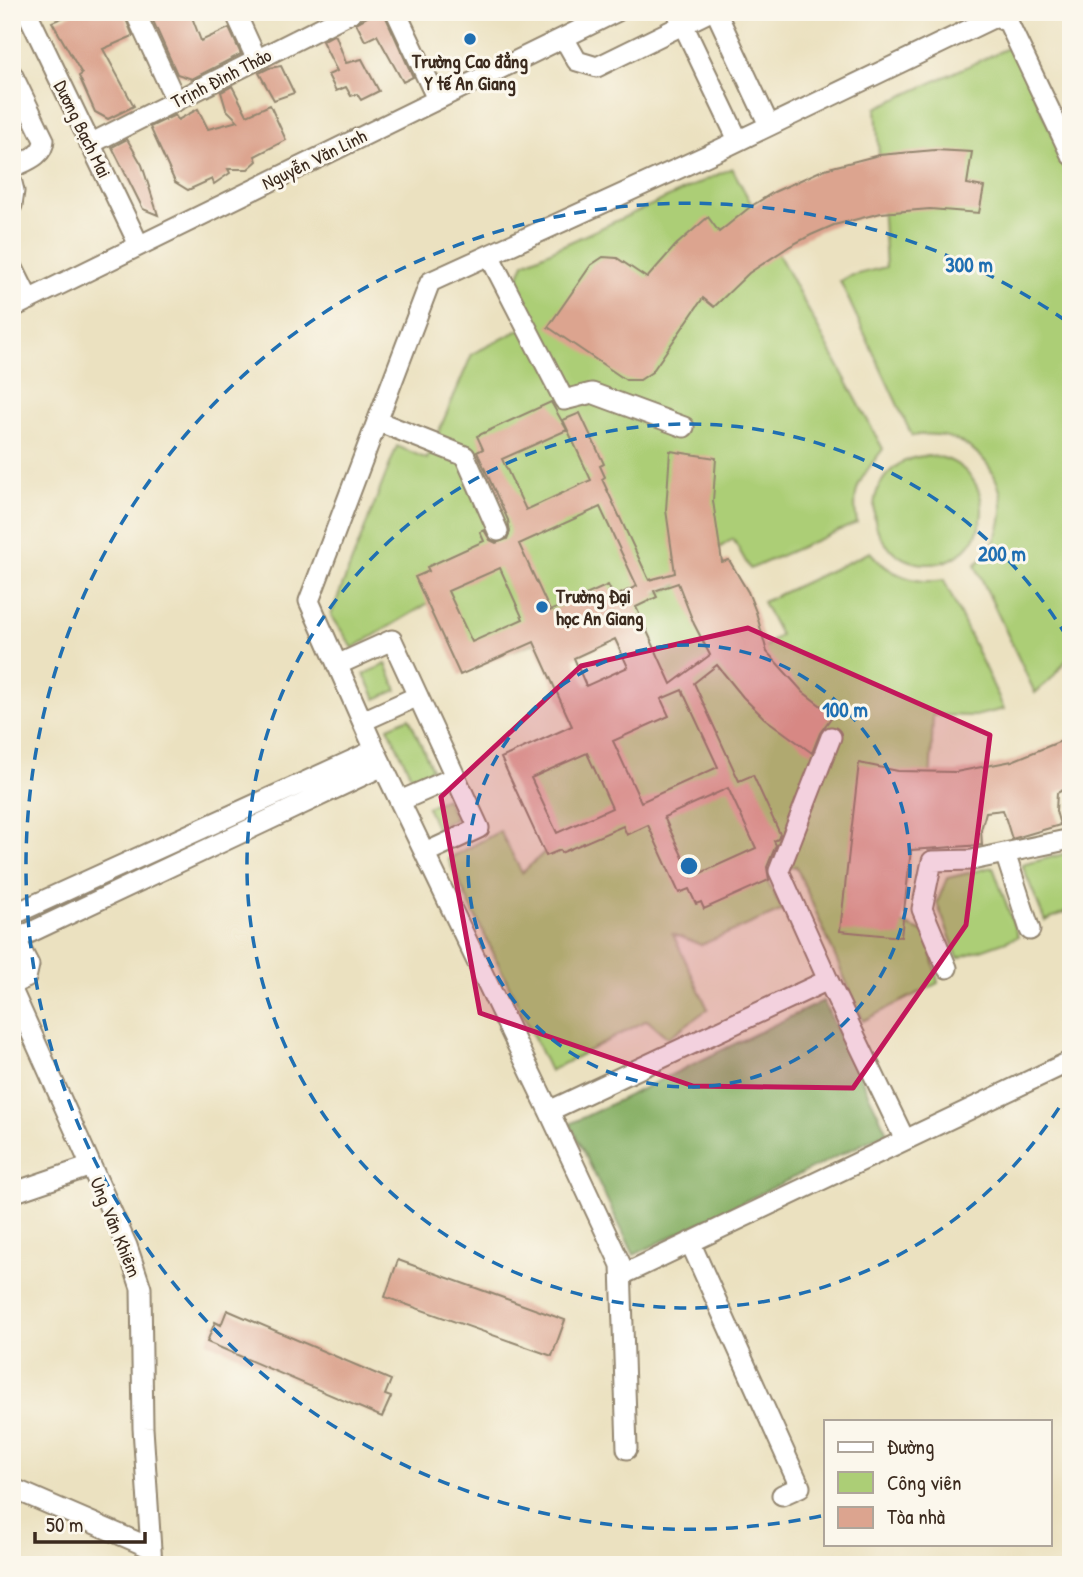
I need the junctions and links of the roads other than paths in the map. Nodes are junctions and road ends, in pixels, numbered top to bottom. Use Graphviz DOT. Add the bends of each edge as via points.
graph roads {
  1 [pos="27,12"];
  2 [pos="135,12"];
  3 [pos="235,12"];
  4 [pos="396,12"];
  5 [pos="616,12"];
  6 [pos="709,12"];
  7 [pos="716,12"];
  8 [pos="341,15"];
  9 [pos="680,19"];
  10 [pos="564,38"];
  11 [pos="257,60"];
  12 [pos="12,74"];
  13 [pos="437,99"];
  14 [pos="176,101"];
  15 [pos="769,125"];
  16 [pos="738,140"];
  17 [pos="90,144"];
  18 [pos="1071,155"];
  19 [pos="12,168"];
  20 [pos="12,183"];
  21 [pos="12,205"];
  22 [pos="139,245"];
  23 [pos="489,255"];
  24 [pos="12,266"];
  25 [pos="21,304"];
  26 [pos="377,421"];
  27 [pos="684,427"];
  28 [pos="498,531"];
  29 [pos="338,665"];
  30 [pos="418,696"];
  31 [pos="363,722"];
  32 [pos="831,737"];
  33 [pos="379,758"];
  34 [pos="456,778"];
  35 [pos="400,802"];
  36 [pos="1071,839"];
  37 [pos="425,853"];
  38 [pos="1006,853"];
  39 [pos="12,915"];
  40 [pos="1030,930"];
  41 [pos="13,937"];
  42 [pos="947,968"];
  43 [pos="828,980"];
  44 [pos="12,985"];
  45 [pos="12,990"];
  46 [pos="1071,1061"];
  47 [pos="550,1111"];
  48 [pos="904,1138"];
  49 [pos="91,1166"];
  50 [pos="12,1193"];
  51 [pos="690,1242"];
  52 [pos="622,1275"];
  53 [pos="627,1449"];
  54 [pos="12,1488"];
  55 [pos="782,1494"];
  56 [pos="152,1556"];
  1 -- 17 [label="street, Dương Bạch Mai"];
  2 -- 14 [label="street"];
  3 -- 11 [label="street"];
  4 -- 13 [label="street"];
  5 -- 10 [label="street, Nguyễn Văn Linh"];
  6 -- 9 [label="street"];
  7 -- 15 [label="street"];
  8 -- 11 [label="street, Trịnh Đình Thảo"];
  9 -- 10 [label="street" via="597,68 578,61"];
  9 -- 16 [label="street"];
  10 -- 13 [label="street, Nguyễn Văn Linh"];
  11 -- 14 [label="street, Trịnh Đình Thảo"];
  12 -- 19 [label="street" via="44,140 39,154"];
  13 -- 22 [label="street, Nguyễn Văn Linh"];
  14 -- 17 [label="street, Trịnh Đình Thảo"];
  15 -- 16 [label="street"];
  15 -- 18 [label="street" via="995,17 1008,22"];
  16 -- 23 [label="street"];
  17 -- 22 [label="street, Dương Bạch Mai"];
  20 -- 21 [label="street"];
  22 -- 25 [label="street, Nguyễn Văn Linh"];
  23 -- 26 [label="street" via="430,282"];
  23 -- 27 [label="street" via="565,400 593,393"];
  24 -- 25 [label="street"];
  26 -- 28 [label="street" via="465,456"];
  26 -- 29 [label="street" via="309,601"];
  29 -- 30 [label="street" via="392,640"];
  29 -- 31 [label="street"];
  30 -- 31 [label="street"];
  30 -- 34 [label="street"];
  31 -- 33 [label="street"];
  32 -- 43 [label="street" via="779,871"];
  33 -- 35 [label="street"];
  33 -- 39 [label="street"];
  33 -- 41 [label="street"];
  34 -- 35 [label="street"];
  34 -- 37 [label="street" via="479,828"];
  35 -- 37 [label="street"];
  36 -- 38 [label="street"];
  37 -- 47 [label="street"];
  38 -- 40 [label="street"];
  38 -- 42 [label="street" via="932,861 922,909"];
  41 -- 44 [label="street" via="29,965 26,978"];
  43 -- 47 [label="street"];
  43 -- 48 [label="street"];
  45 -- 49 [label="street, Ung Văn Khiêm"];
  46 -- 48 [label="street"];
  47 -- 52 [label="street"];
  48 -- 51 [label="street"];
  49 -- 50 [label="street"];
  49 -- 56 [label="street, Ung Văn Khiêm" via="141,1288 143,1428"];
  51 -- 52 [label="street"];
  51 -- 55 [label="street" via="800,1487"];
  52 -- 53 [label="street"];
  54 -- 56 [label="street"];
}
